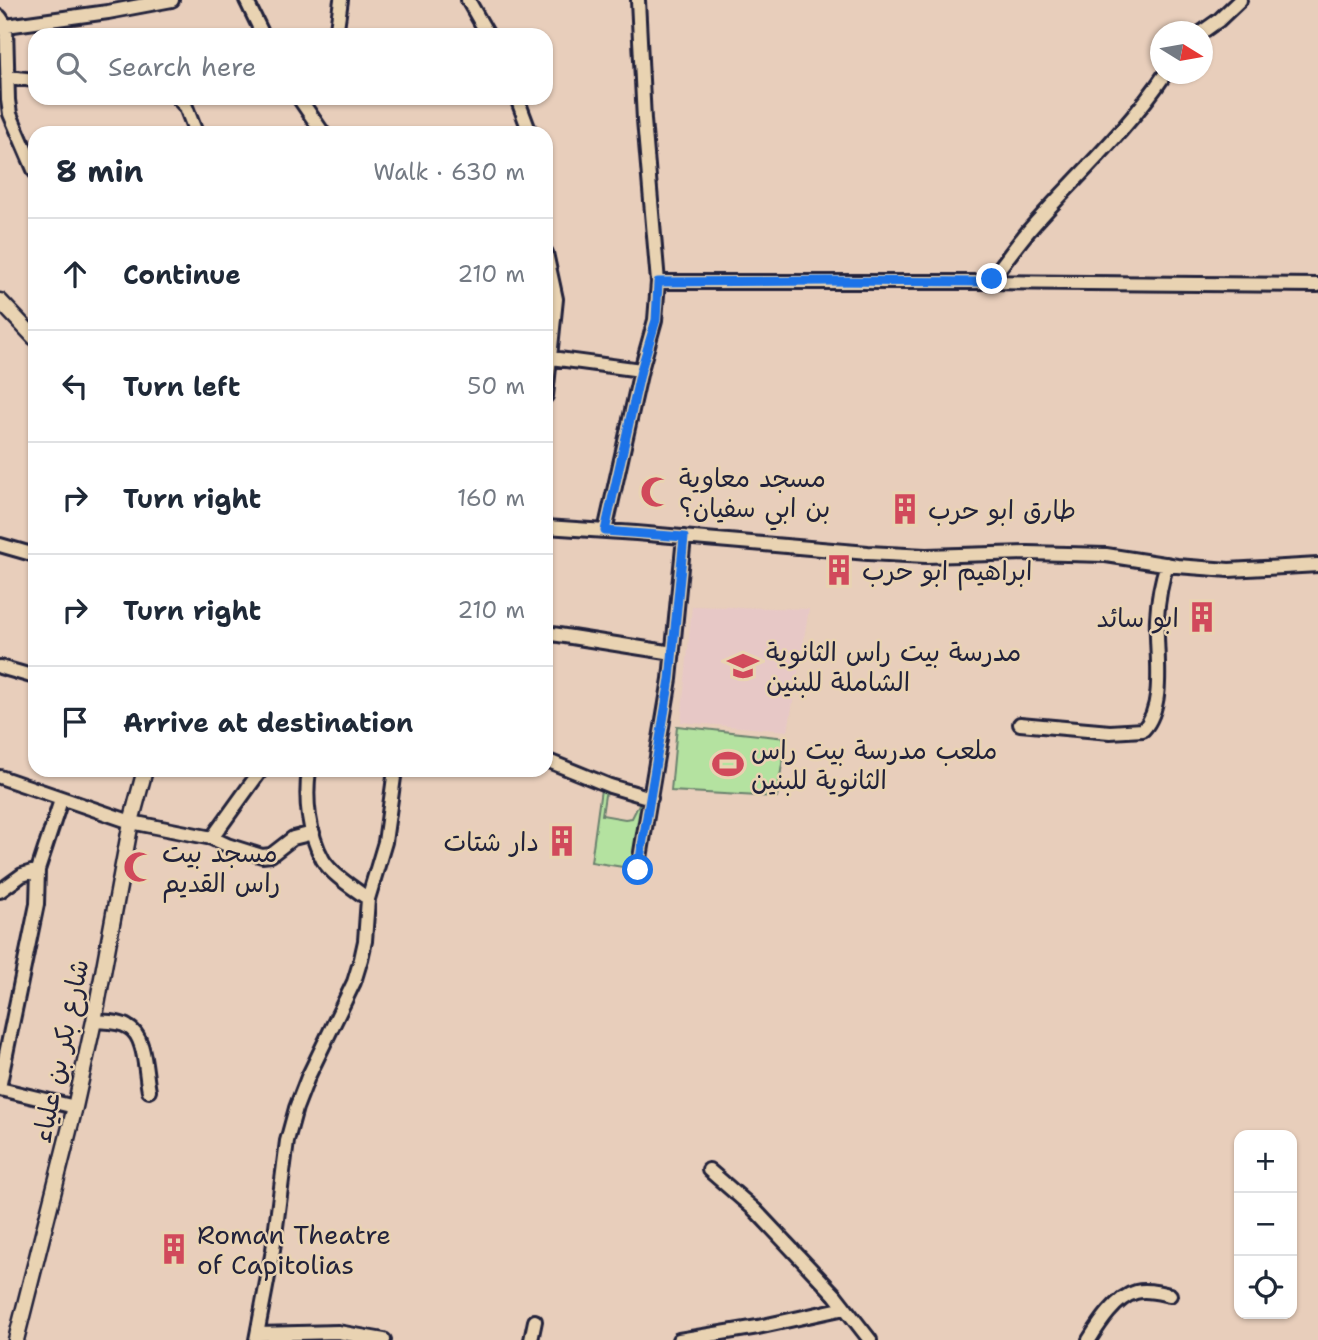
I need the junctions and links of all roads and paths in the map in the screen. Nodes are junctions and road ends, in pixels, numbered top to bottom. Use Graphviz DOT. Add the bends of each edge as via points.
graph roads {
  1 [pos="172,0"];
  2 [pos="246,0"];
  3 [pos="341,0"];
  4 [pos="468,0"];
  5 [pos="638,0"];
  6 [pos="1240,0"];
  7 [pos="3,21"];
  8 [pos="1213,24"];
  9 [pos="260,28"];
  10 [pos="337,28"];
  11 [pos="484,28"];
  12 [pos="7,77"];
  13 [pos="28,79"];
  14 [pos="1157,84"];
  15 [pos="184,105"];
  16 [pos="304,105"];
  17 [pos="520,105"];
  18 [pos="193,126"];
  19 [pos="318,126"];
  20 [pos="527,126"];
  21 [pos="28,156"];
  22 [pos="658,282"];
  23 [pos="984,282"];
  24 [pos="1318,285"];
  25 [pos="0,301"];
  26 [pos="28,331"];
  27 [pos="553,358"];
  28 [pos="641,370"];
  29 [pos="553,527"];
  30 [pos="605,531"];
  31 [pos="684,537"];
  32 [pos="0,545"];
  33 [pos="28,553"];
  34 [pos="1167,565"];
  35 [pos="1318,565"];
  36 [pos="553,634"];
  37 [pos="673,653"];
  38 [pos="0,667"];
  39 [pos="28,675"];
  40 [pos="1020,724"];
  41 [pos="553,763"];
  42 [pos="0,777"];
  43 [pos="143,777"];
  44 [pos="256,777"];
  45 [pos="308,777"];
  46 [pos="394,777"];
  47 [pos="651,798"];
  48 [pos="61,800"];
  49 [pos="131,822"];
  50 [pos="313,833"];
  51 [pos="212,838"];
  52 [pos="38,870"];
  53 [pos="638,870"];
  54 [pos="0,891"];
  55 [pos="368,899"];
  56 [pos="94,1021"];
  57 [pos="0,1083"];
  58 [pos="0,1089"];
  59 [pos="149,1091"];
  60 [pos="75,1107"];
  61 [pos="709,1170"];
  62 [pos="1170,1295"];
  63 [pos="845,1308"];
  64 [pos="535,1321"];
  65 [pos="257,1337"];
  66 [pos="16,1340"];
  67 [pos="384,1340"];
  68 [pos="531,1340"];
  69 [pos="679,1340"];
  70 [pos="870,1340"];
  71 [pos="1089,1340"];
  1 -- 7 [label="street" via="108,12"];
  2 -- 9 [label="street"];
  3 -- 10 [label="street"];
  4 -- 11 [label="street"];
  5 -- 22 [label="street" via="643,120"];
  6 -- 8 [label="street"];
  7 -- 12 [label="street"];
  12 -- 13 [label="street"];
  12 -- 21 [label="street" via="10,114"];
  14 -- 23 [label="street" via="992,279"];
  15 -- 18 [label="street"];
  16 -- 19 [label="street"];
  17 -- 20 [label="street"];
  22 -- 23 [label="street"];
  22 -- 28 [label="street" via="656,320"];
  23 -- 24 [label="street"];
  25 -- 26 [label="street"];
  27 -- 28 [label="street"];
  28 -- 30 [label="street"];
  29 -- 30 [label="street"];
  30 -- 31 [label="street"];
  31 -- 34 [label="street" via="889,554 1106,555"];
  31 -- 37 [label="street"];
  32 -- 33 [label="street"];
  34 -- 35 [label="street" via="1252,570"];
  34 -- 40 [label="street" via="1156,621 1157,696 1152,718 1143,730 1110,732"];
  36 -- 37 [label="street"];
  37 -- 47 [label="street"];
  38 -- 39 [label="street"];
  41 -- 47 [label="street"];
  42 -- 48 [label="street"];
  43 -- 49 [label="street, شارع بكر بن علياء"];
  44 -- 51 [label="street"];
  45 -- 50 [label="street" via="306,796"];
  46 -- 55 [label="street" via="385,842"];
  47 -- 53 [label="street"];
  48 -- 49 [label="street"];
  48 -- 52 [label="street"];
  49 -- 51 [label="street"];
  49 -- 56 [label="street, شارع بكر بن علياء"];
  50 -- 51 [label="street" via="293,838 265,856"];
  50 -- 55 [label="street" via="326,863"];
  52 -- 54 [label="street" via="22,874"];
  52 -- 57 [label="street" via="37,904"];
  55 -- 65 [label="street" via="365,941 354,982 308,1077 287,1142"];
  56 -- 59 [label="street" via="125,1025 136,1034"];
  56 -- 60 [label="street, شارع بكر بن علياء"];
  58 -- 60 [label="street"];
  60 -- 66 [label="street, شارع بكر بن علياء"];
  61 -- 63 [label="street" via="755,1210"];
  62 -- 71 [label="street" via="1134,1292"];
  63 -- 69 [label="street"];
  63 -- 70 [label="street"];
  64 -- 68 [label="street"];
  65 -- 67 [label="street" via="338,1332"];
}
